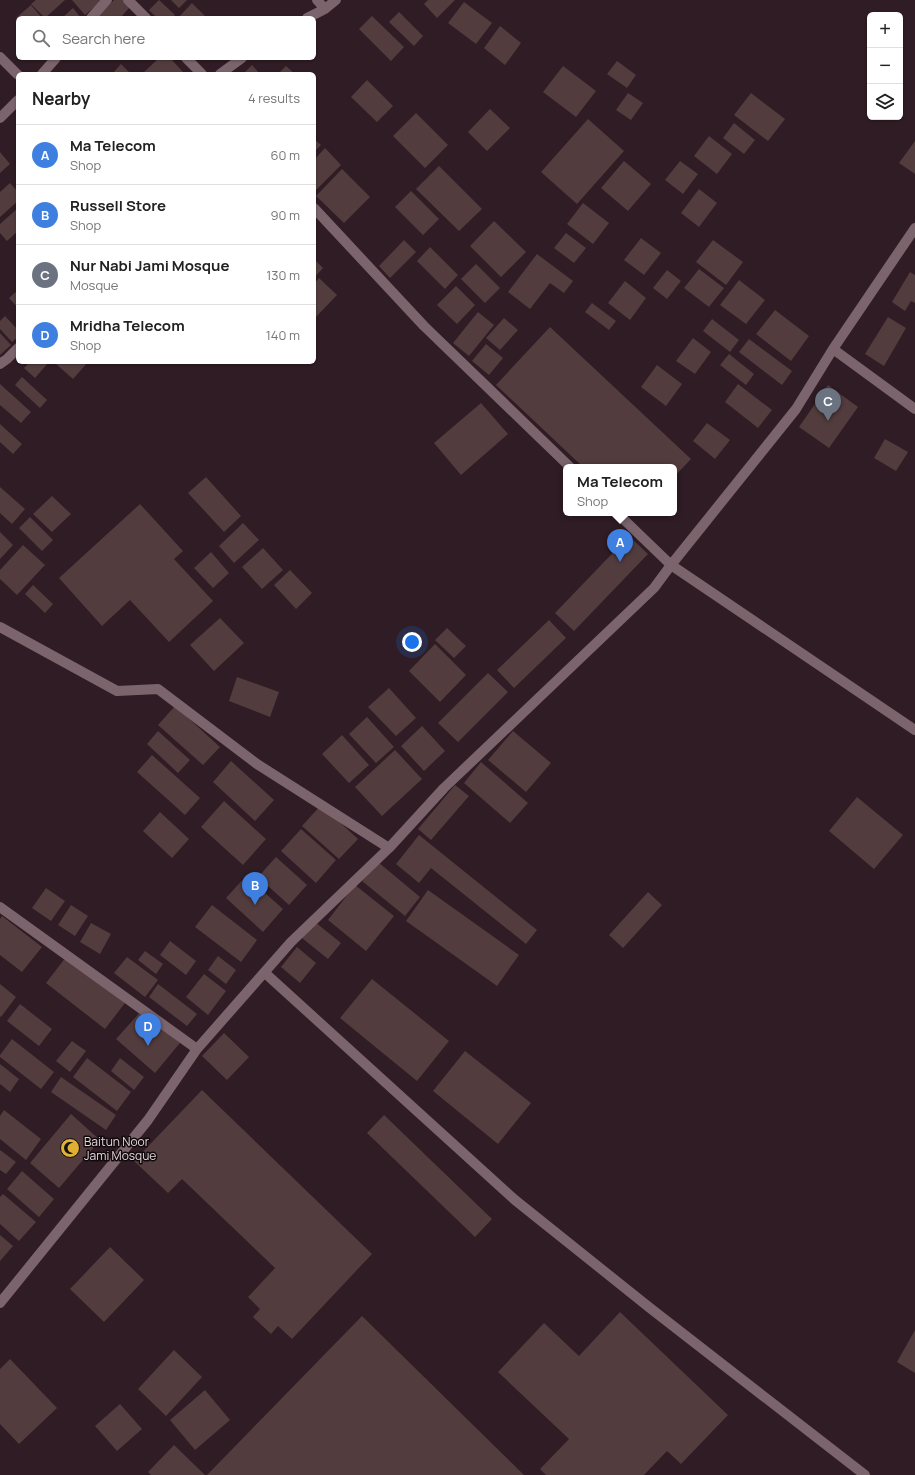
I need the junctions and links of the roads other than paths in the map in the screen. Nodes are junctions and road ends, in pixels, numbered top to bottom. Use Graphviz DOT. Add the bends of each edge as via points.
graph roads {
  1 [pos="107,0"];
  2 [pos="128,0"];
  3 [pos="317,0"];
  4 [pos="336,0"];
  5 [pos="325,9"];
  6 [pos="93,16"];
  7 [pos="144,16"];
  8 [pos="310,16"];
  9 [pos="0,57"];
  10 [pos="54,60"];
  11 [pos="188,60"];
  12 [pos="239,60"];
  13 [pos="44,72"];
  14 [pos="200,72"];
  15 [pos="223,72"];
  16 [pos="16,73"];
  17 [pos="16,102"];
  18 [pos="0,118"];
  19 [pos="316,210"];
  20 [pos="915,228"];
  21 [pos="833,348"];
  22 [pos="16,350"];
  23 [pos="0,364"];
  24 [pos="915,409"];
  25 [pos="567,464"];
  26 [pos="620,516"];
  27 [pos="671,565"];
  28 [pos="0,627"];
  29 [pos="915,730"];
  30 [pos="389,848"];
  31 [pos="0,907"];
  32 [pos="264,973"];
  33 [pos="197,1049"];
  34 [pos="0,1302"];
  35 [pos="865,1475"];
  1 -- 6 [label="street"];
  2 -- 7 [label="street"];
  3 -- 5 [label="street"];
  4 -- 5 [label="street"];
  5 -- 8 [label="street"];
  9 -- 16 [label="street"];
  10 -- 13 [label="street"];
  11 -- 14 [label="street"];
  12 -- 15 [label="street"];
  17 -- 18 [label="street"];
  19 -- 25 [label="street" via="424,326"];
  20 -- 21 [label="street"];
  21 -- 24 [label="street"];
  21 -- 27 [label="street" via="796,409"];
  22 -- 23 [label="street"];
  26 -- 27 [label="street"];
  27 -- 29 [label="street"];
  27 -- 30 [label="street" via="654,588 444,788"];
  28 -- 30 [label="street" via="117,691 158,689 257,764"];
  30 -- 32 [label="street" via="291,942"];
  31 -- 33 [label="street"];
  32 -- 33 [label="street"];
  32 -- 35 [label="street" via="515,1200"];
  33 -- 34 [label="street" via="148,1120"];
}
